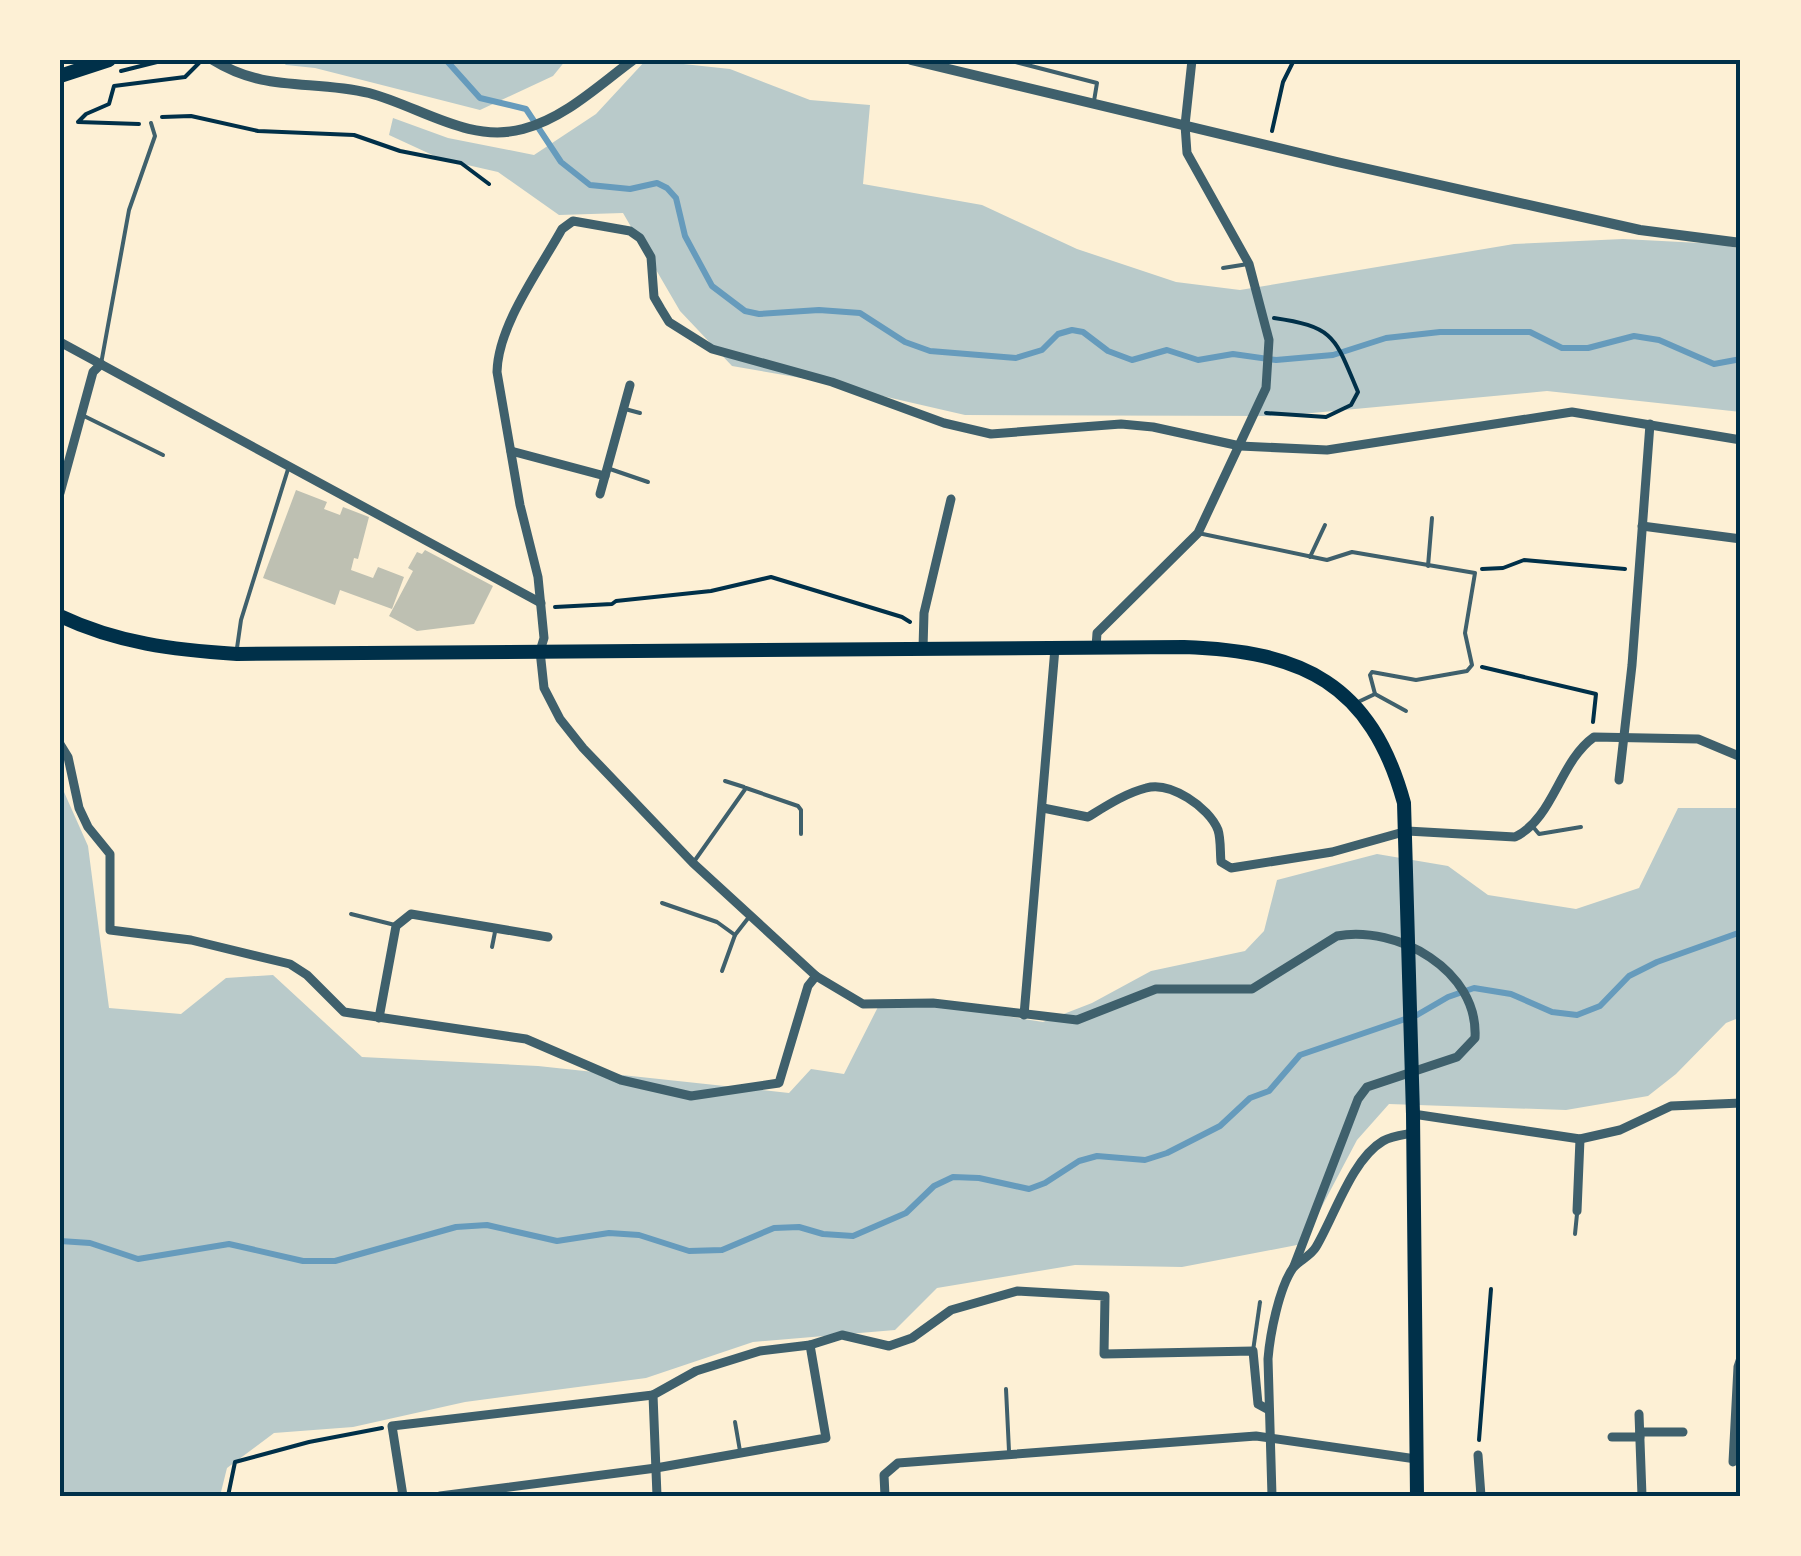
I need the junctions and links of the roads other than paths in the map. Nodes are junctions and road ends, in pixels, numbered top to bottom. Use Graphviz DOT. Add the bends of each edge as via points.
graph roads {
  1 [pos="109,60"];
  2 [pos="213,60"];
  3 [pos="632,60"];
  4 [pos="911,60"];
  5 [pos="1008,60"];
  6 [pos="1192,60"];
  7 [pos="60,76"];
  8 [pos="1094,103"];
  9 [pos="151,123"];
  10 [pos="1185,125"];
  11 [pos="1741,243"];
  12 [pos="1249,264"];
  13 [pos="1223,268"];
  14 [pos="60,342"];
  15 [pos="101,364"];
  16 [pos="630,385"];
  17 [pos="624,408"];
  18 [pos="640,413"];
  19 [pos="82,414"];
  20 [pos="1650,424"];
  21 [pos="1741,440"];
  22 [pos="1240,446"];
  23 [pos="510,451"];
  24 [pos="163,455"];
  25 [pos="289,466"];
  26 [pos="606,472"];
  27 [pos="648,482"];
  28 [pos="60,493"];
  29 [pos="600,494"];
  30 [pos="951,498"];
  31 [pos="1432,518"];
  32 [pos="1324,525"];
  33 [pos="1642,526"];
  34 [pos="1198,533"];
  35 [pos="1741,539"];
  36 [pos="1310,557"];
  37 [pos="1428,566"];
  38 [pos="542,606"];
  39 [pos="60,616"];
  40 [pos="1096,647"];
  41 [pos="923,648"];
  42 [pos="1056,648"];
  43 [pos="540,651"];
  44 [pos="237,654"];
  45 [pos="1375,694"];
  46 [pos="1354,704"];
  47 [pos="1406,711"];
  48 [pos="1624,738"];
  49 [pos="60,744"];
  50 [pos="1741,757"];
  51 [pos="725,780"];
  52 [pos="1619,780"];
  53 [pos="746,788"];
  54 [pos="1043,808"];
  55 [pos="1531,826"];
  56 [pos="1581,827"];
  57 [pos="1406,830"];
  58 [pos="801,834"];
  59 [pos="693,863"];
  60 [pos="662,903"];
  61 [pos="351,914"];
  62 [pos="748,917"];
  63 [pos="396,926"];
  64 [pos="496,928"];
  65 [pos="736,935"];
  66 [pos="548,937"];
  67 [pos="492,947"];
  68 [pos="722,972"];
  69 [pos="816,976"];
  70 [pos="1024,1014"];
  71 [pos="378,1018"];
  72 [pos="1741,1103"];
  73 [pos="1414,1114"];
  74 [pos="1413,1132"];
  75 [pos="1580,1140"];
  76 [pos="1578,1211"];
  77 [pos="1574,1234"];
  78 [pos="1294,1266"];
  79 [pos="1260,1302"];
  80 [pos="810,1345"];
  81 [pos="1253,1351"];
  82 [pos="1741,1358"];
  83 [pos="1006,1389"];
  84 [pos="653,1395"];
  85 [pos="1269,1410"];
  86 [pos="1640,1414"];
  87 [pos="735,1422"];
  88 [pos="1683,1432"];
  89 [pos="1640,1434"];
  90 [pos="1612,1437"];
  91 [pos="1272,1438"];
  92 [pos="740,1453"];
  93 [pos="1478,1455"];
  94 [pos="1010,1456"];
  95 [pos="1416,1460"];
  96 [pos="1733,1462"];
  97 [pos="656,1468"];
  98 [pos="404,1496"];
  99 [pos="440,1496"];
  100 [pos="657,1496"];
  101 [pos="885,1496"];
  102 [pos="1272,1496"];
  103 [pos="1417,1496"];
  104 [pos="1481,1496"];
  105 [pos="1642,1496"];
  1 -- 7 [label="highway"];
  2 -- 3 [label="street" via="259,82 370,93 486,132 522,130 563,112"];
  4 -- 8 [label="street"];
  5 -- 8 [label="lane" via="1097,84"];
  6 -- 10 [label="street"];
  8 -- 10 [label="street"];
  9 -- 15 [label="lane" via="155,136 129,210"];
  10 -- 11 [label="street" via="1640,230"];
  10 -- 12 [label="street" via="1187,153"];
  12 -- 13 [label="lane"];
  12 -- 22 [label="street" via="1270,364"];
  14 -- 15 [label="street"];
  15 -- 19 [label="street"];
  15 -- 25 [label="street"];
  16 -- 17 [label="street"];
  17 -- 18 [label="lane"];
  17 -- 26 [label="street"];
  19 -- 24 [label="lane"];
  19 -- 28 [label="street"];
  20 -- 21 [label="street"];
  20 -- 22 [label="street" via="1572,412 1326,450"];
  20 -- 33 [label="street"];
  22 -- 23 [label="street" via="1121,424 991,434 712,349 661,310 640,238 573,221 562,228 497,357"];
  22 -- 34 [label="street"];
  23 -- 26 [label="street"];
  23 -- 38 [label="street"];
  25 -- 38 [label="street"];
  25 -- 44 [label="lane" via="241,620"];
  26 -- 27 [label="lane"];
  26 -- 29 [label="street"];
  30 -- 41 [label="street" via="924,613"];
  31 -- 37 [label="lane"];
  32 -- 36 [label="lane"];
  33 -- 35 [label="street"];
  33 -- 48 [label="street"];
  34 -- 36 [label="lane"];
  34 -- 40 [label="street" via="1098,633"];
  36 -- 37 [label="lane" via="1352,552"];
  37 -- 45 [label="lane" via="1474,573 1465,633 1472,664 1467,671 1416,680 1372,672"];
  38 -- 43 [label="street"];
  39 -- 44 [label="highway" via="154,647"];
  40 -- 42 [label="highway"];
  40 -- 46 [label="highway" via="1226,648 1267,655 1318,676"];
  41 -- 42 [label="highway"];
  41 -- 43 [label="highway"];
  42 -- 54 [label="street"];
  43 -- 44 [label="highway"];
  43 -- 59 [label="street" via="544,688 560,720"];
  45 -- 46 [label="lane"];
  45 -- 47 [label="lane"];
  46 -- 57 [label="highway" via="1395,771"];
  48 -- 50 [label="street" via="1698,739"];
  48 -- 52 [label="street"];
  48 -- 55 [label="street" via="1594,737 1582,745"];
  49 -- 71 [label="street" via="79,808 110,854 110,930 191,940 290,964 344,1012"];
  51 -- 53 [label="lane"];
  53 -- 58 [label="lane" via="798,806"];
  53 -- 59 [label="lane"];
  54 -- 57 [label="street" via="1088,817 1159,786 1204,812 1218,829 1220,862 1231,868 1332,852"];
  54 -- 70 [label="street"];
  55 -- 56 [label="lane" via="1539,834"];
  55 -- 57 [label="street" via="1502,838"];
  57 -- 73 [label="highway"];
  59 -- 62 [label="street"];
  60 -- 65 [label="lane"];
  61 -- 63 [label="lane"];
  62 -- 65 [label="lane"];
  62 -- 69 [label="street"];
  63 -- 64 [label="street" via="411,914"];
  63 -- 71 [label="street"];
  64 -- 66 [label="street"];
  64 -- 67 [label="lane"];
  65 -- 68 [label="lane"];
  69 -- 70 [label="street" via="863,1004"];
  69 -- 71 [label="street" via="780,1083 691,1096 621,1080 526,1040"];
  70 -- 78 [label="street" via="1077,1020 1156,990 1252,988 1337,936 1353,933 1436,960 1466,999 1475,1038 1458,1057 1368,1087"];
  72 -- 75 [label="street" via="1671,1106"];
  73 -- 74 [label="highway"];
  73 -- 75 [label="street"];
  74 -- 78 [label="street" via="1379,1143 1369,1154 1316,1249"];
  74 -- 95 [label="highway"];
  75 -- 76 [label="street"];
  76 -- 77 [label="lane"];
  78 -- 85 [label="street" via="1270,1337"];
  79 -- 81 [label="lane"];
  80 -- 81 [label="street" via="842,1335 889,1346 951,1310 1017,1291 1105,1296 1104,1354"];
  80 -- 84 [label="street" via="760,1351 696,1371"];
  80 -- 92 [label="street" via="826,1438"];
  81 -- 85 [label="street" via="1258,1404"];
  82 -- 96 [label="street"];
  83 -- 94 [label="lane"];
  84 -- 97 [label="street"];
  84 -- 98 [label="street" via="392,1426"];
  85 -- 91 [label="street"];
  86 -- 89 [label="street"];
  87 -- 92 [label="lane"];
  88 -- 89 [label="street"];
  89 -- 90 [label="street"];
  89 -- 105 [label="street"];
  91 -- 94 [label="street"];
  91 -- 95 [label="street"];
  91 -- 102 [label="street"];
  92 -- 97 [label="street"];
  93 -- 104 [label="street"];
  94 -- 101 [label="street" via="898,1462 884,1475"];
  95 -- 103 [label="highway"];
  97 -- 99 [label="street"];
  97 -- 100 [label="street"];
}
